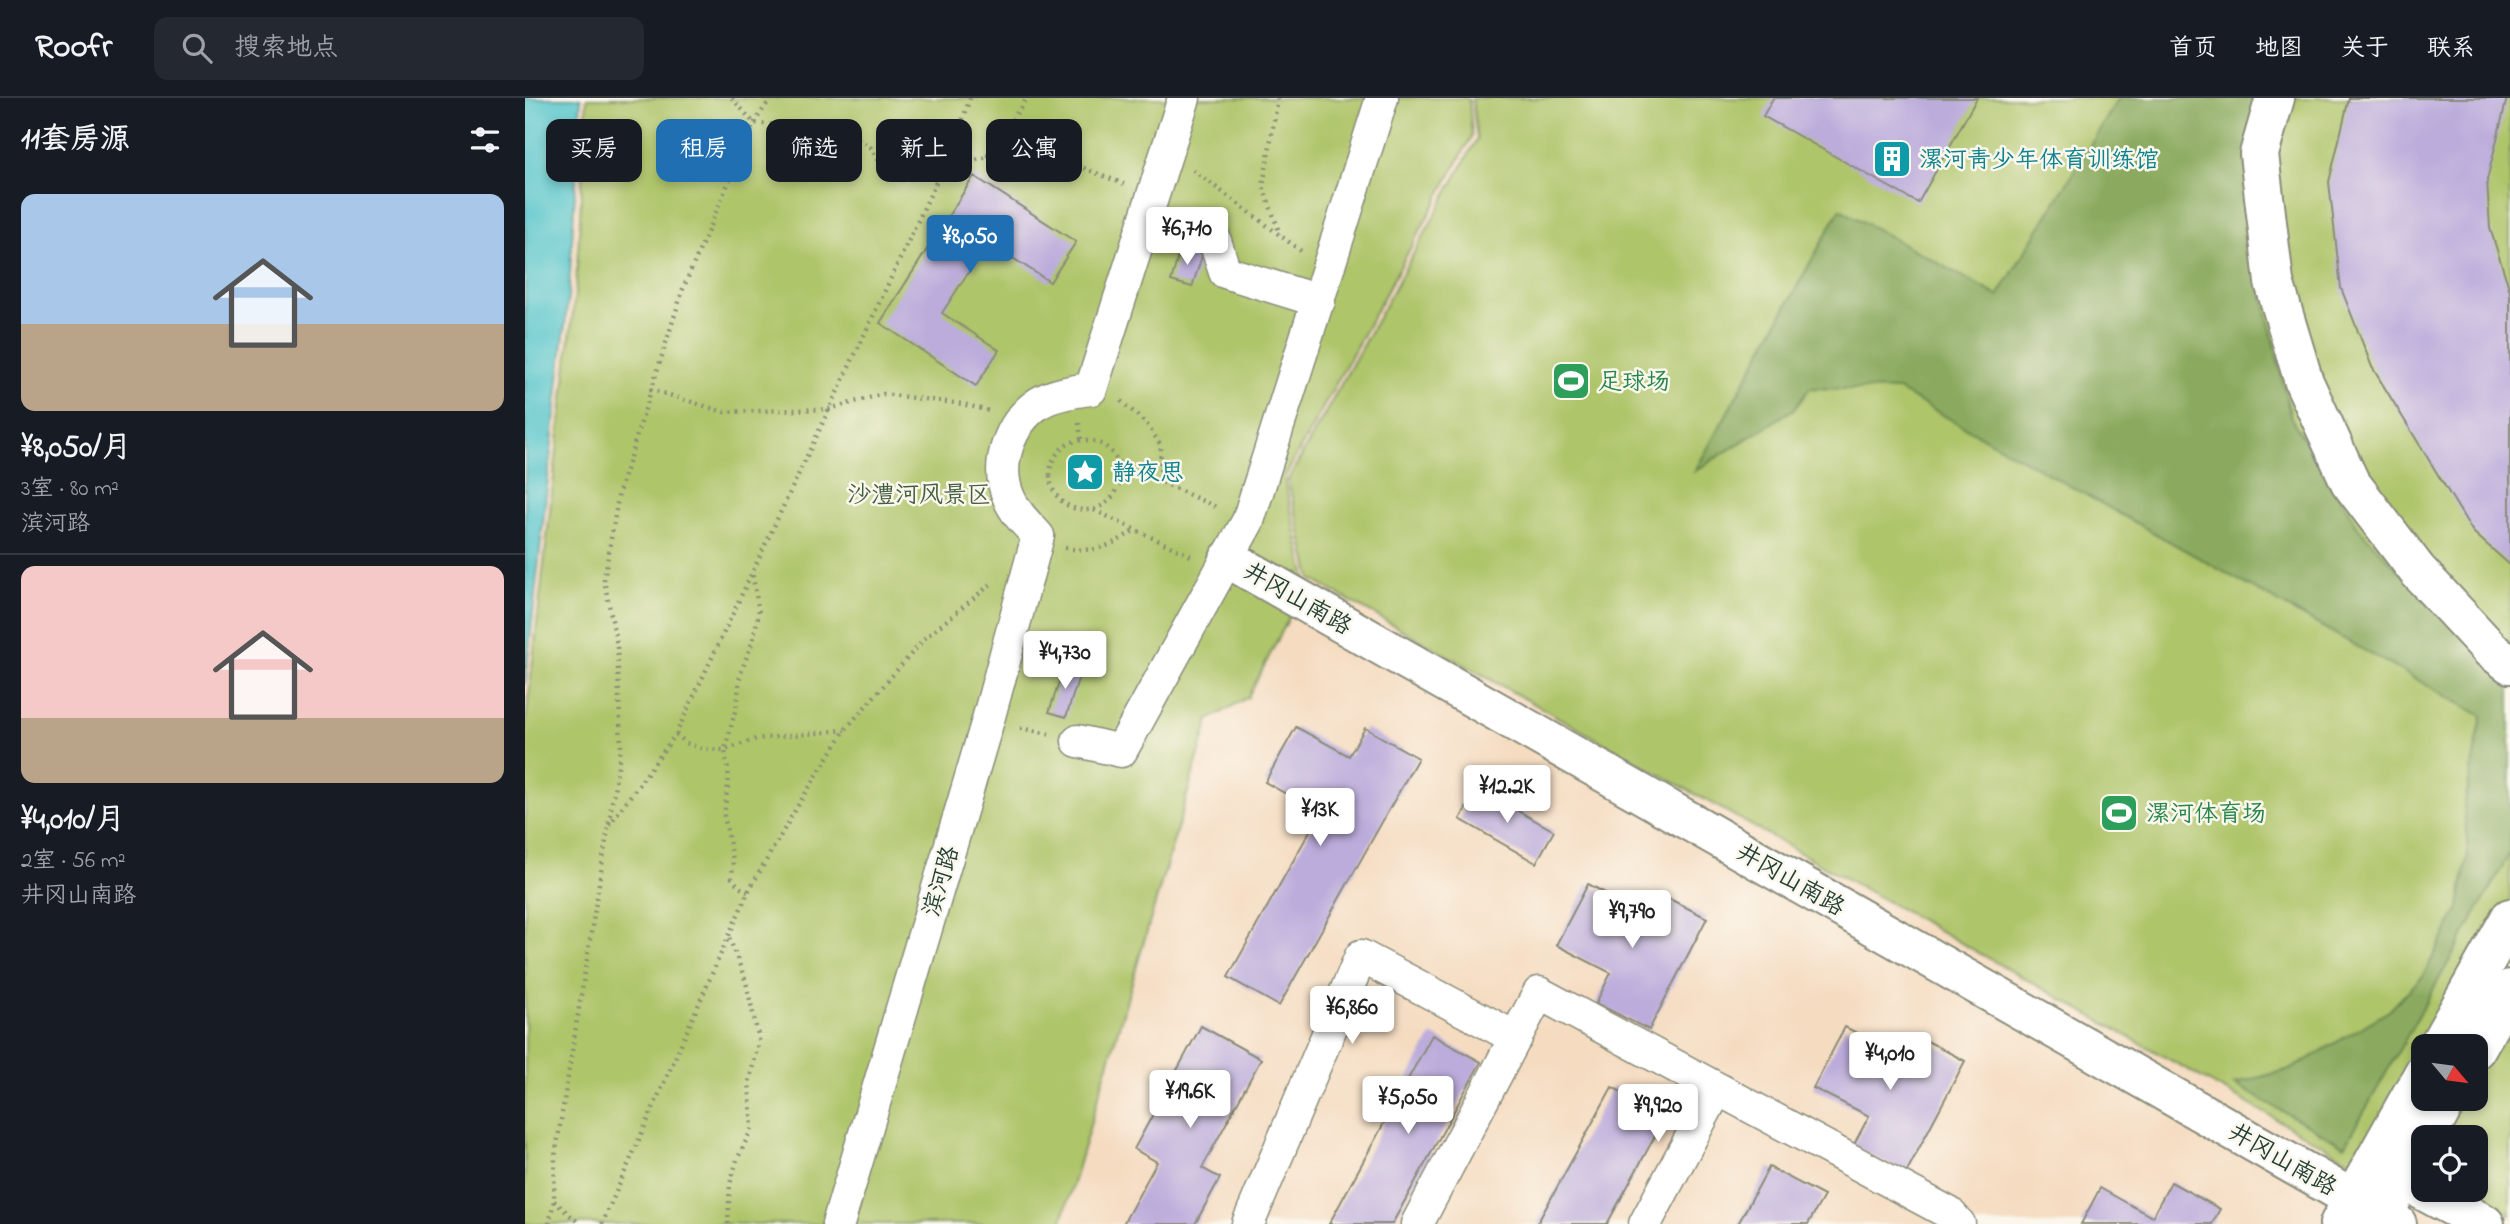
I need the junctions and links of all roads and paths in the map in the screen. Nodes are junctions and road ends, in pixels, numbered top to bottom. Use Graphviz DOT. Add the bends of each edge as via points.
graph roads {
  1 [pos="731,98"];
  2 [pos="771,98"];
  3 [pos="970,98"];
  4 [pos="1027,98"];
  5 [pos="1185,98"];
  6 [pos="1278,98"];
  7 [pos="1382,98"];
  8 [pos="2275,98"];
  9 [pos="2292,98"];
  10 [pos="963,119"];
  11 [pos="1012,119"];
  12 [pos="754,123"];
  13 [pos="1167,151"];
  14 [pos="876,156"];
  15 [pos="986,157"];
  16 [pos="972,161"];
  17 [pos="1082,167"];
  18 [pos="936,182"];
  19 [pos="1151,201"];
  20 [pos="1280,235"];
  21 [pos="1214,237"];
  22 [pos="1323,287"];
  23 [pos="650,389"];
  24 [pos="1091,389"];
  25 [pos="829,410"];
  26 [pos="1021,419"];
  27 [pos="1118,462"];
  28 [pos="1160,482"];
  29 [pos="1093,509"];
  30 [pos="1248,521"];
  31 [pos="1136,530"];
  32 [pos="1034,548"];
  33 [pos="1225,565"];
  34 [pos="752,571"];
  35 [pos="2510,638"];
  36 [pos="2510,664"];
  37 [pos="988,720"];
  38 [pos="845,730"];
  39 [pos="677,734"];
  40 [pos="1078,741"];
  41 [pos="725,750"];
  42 [pos="608,827"];
  43 [pos="748,892"];
  44 [pos="2510,918"];
  45 [pos="729,936"];
  46 [pos="2510,989"];
  47 [pos="2445,1034"];
  48 [pos="2484,1034"];
  49 [pos="1516,1038"];
  50 [pos="1717,1089"];
  51 [pos="2411,1107"];
  52 [pos="2411,1166"];
  53 [pos="2403,1180"];
  54 [pos="554,1201"];
  55 [pos="2370,1217"];
  56 [pos="549,1224"];
  57 [pos="580,1224"];
  58 [pos="602,1224"];
  59 [pos="728,1224"];
  60 [pos="838,1224"];
  61 [pos="1248,1224"];
  62 [pos="1417,1224"];
  63 [pos="1644,1224"];
  64 [pos="1959,1224"];
  65 [pos="2485,1224"];
  1 -- 12 [label="path"];
  2 -- 12 [label="path"];
  3 -- 10 [label="path"];
  4 -- 11 [label="path"];
  5 -- 13 [label="street"];
  6 -- 20 [label="path" via="1263,186"];
  7 -- 22 [label="street"];
  8 -- 36 [label="street" via="2259,154 2274,282 2304,382 2350,482 2417,570 2491,650"];
  9 -- 35 [label="street" via="2275,152 2289,292 2324,388 2373,478"];
  12 -- 14 [label="path" via="851,133"];
  12 -- 23 [label="path" via="683,289"];
  13 -- 19 [label="street"];
  13 -- 20 [label="path"];
  15 -- 16 [label="path"];
  17 -- 19 [label="path" via="1120,181"];
  18 -- 25 [label="path"];
  19 -- 24 [label="street"];
  20 -- 22 [label="path"];
  21 -- 22 [label="street" via="1225,272"];
  22 -- 30 [label="street"];
  23 -- 25 [label="path" via="724,411"];
  23 -- 42 [label="path" via="619,492 604,580 617,645 621,747"];
  24 -- 26 [label="street" via="1040,402"];
  24 -- 28 [label="path" via="1122,402 1146,423 1161,445"];
  25 -- 26 [label="path" via="883,394 963,404"];
  25 -- 34 [label="path"];
  26 -- 32 [label="street" via="1008,442 1003,468 1007,495"];
  27 -- 28 [label="path"];
  27 -- 29 [label="path" via="1120,474 1113,496"];
  27 -- 29 [label="path" via="1104,444 1092,439 1069,442 1053,458 1049,481 1053,492 1070,508"];
  28 -- 30 [label="path"];
  29 -- 31 [label="path"];
  30 -- 33 [label="street"];
  31 -- 32 [label="path" via="1109,547 1084,551"];
  31 -- 33 [label="path"];
  32 -- 37 [label="street, 滨河路"];
  32 -- 38 [label="path" via="925,638"];
  33 -- 40 [label="street" via="1121,751"];
  33 -- 55 [label="street, 井冈山南路"];
  34 -- 39 [label="path"];
  34 -- 41 [label="path" via="759,612"];
  37 -- 40 [label="path"];
  37 -- 60 [label="street, 滨河路"];
  38 -- 41 [label="path" via="756,739"];
  38 -- 43 [label="path"];
  39 -- 41 [label="path" via="703,749"];
  39 -- 42 [label="path"];
  41 -- 43 [label="path" via="729,777 724,815 732,878"];
  42 -- 54 [label="path" via="555,1157"];
  43 -- 45 [label="path"];
  44 -- 47 [label="street"];
  45 -- 58 [label="path"];
  45 -- 59 [label="path" via="746,982 759,1040 749,1082 752,1128 730,1184"];
  46 -- 48 [label="street"];
  49 -- 50 [label="street" via="1539,993"];
  49 -- 61 [label="street" via="1361,956"];
  49 -- 62 [label="street"];
  50 -- 63 [label="street"];
  50 -- 64 [label="street" via="1949,1213"];
  51 -- 55 [label="street"];
  52 -- 53 [label="street"];
  53 -- 55 [label="street, 井冈山南路"];
  53 -- 65 [label="street"];
  54 -- 56 [label="path"];
  54 -- 57 [label="path"];
}
